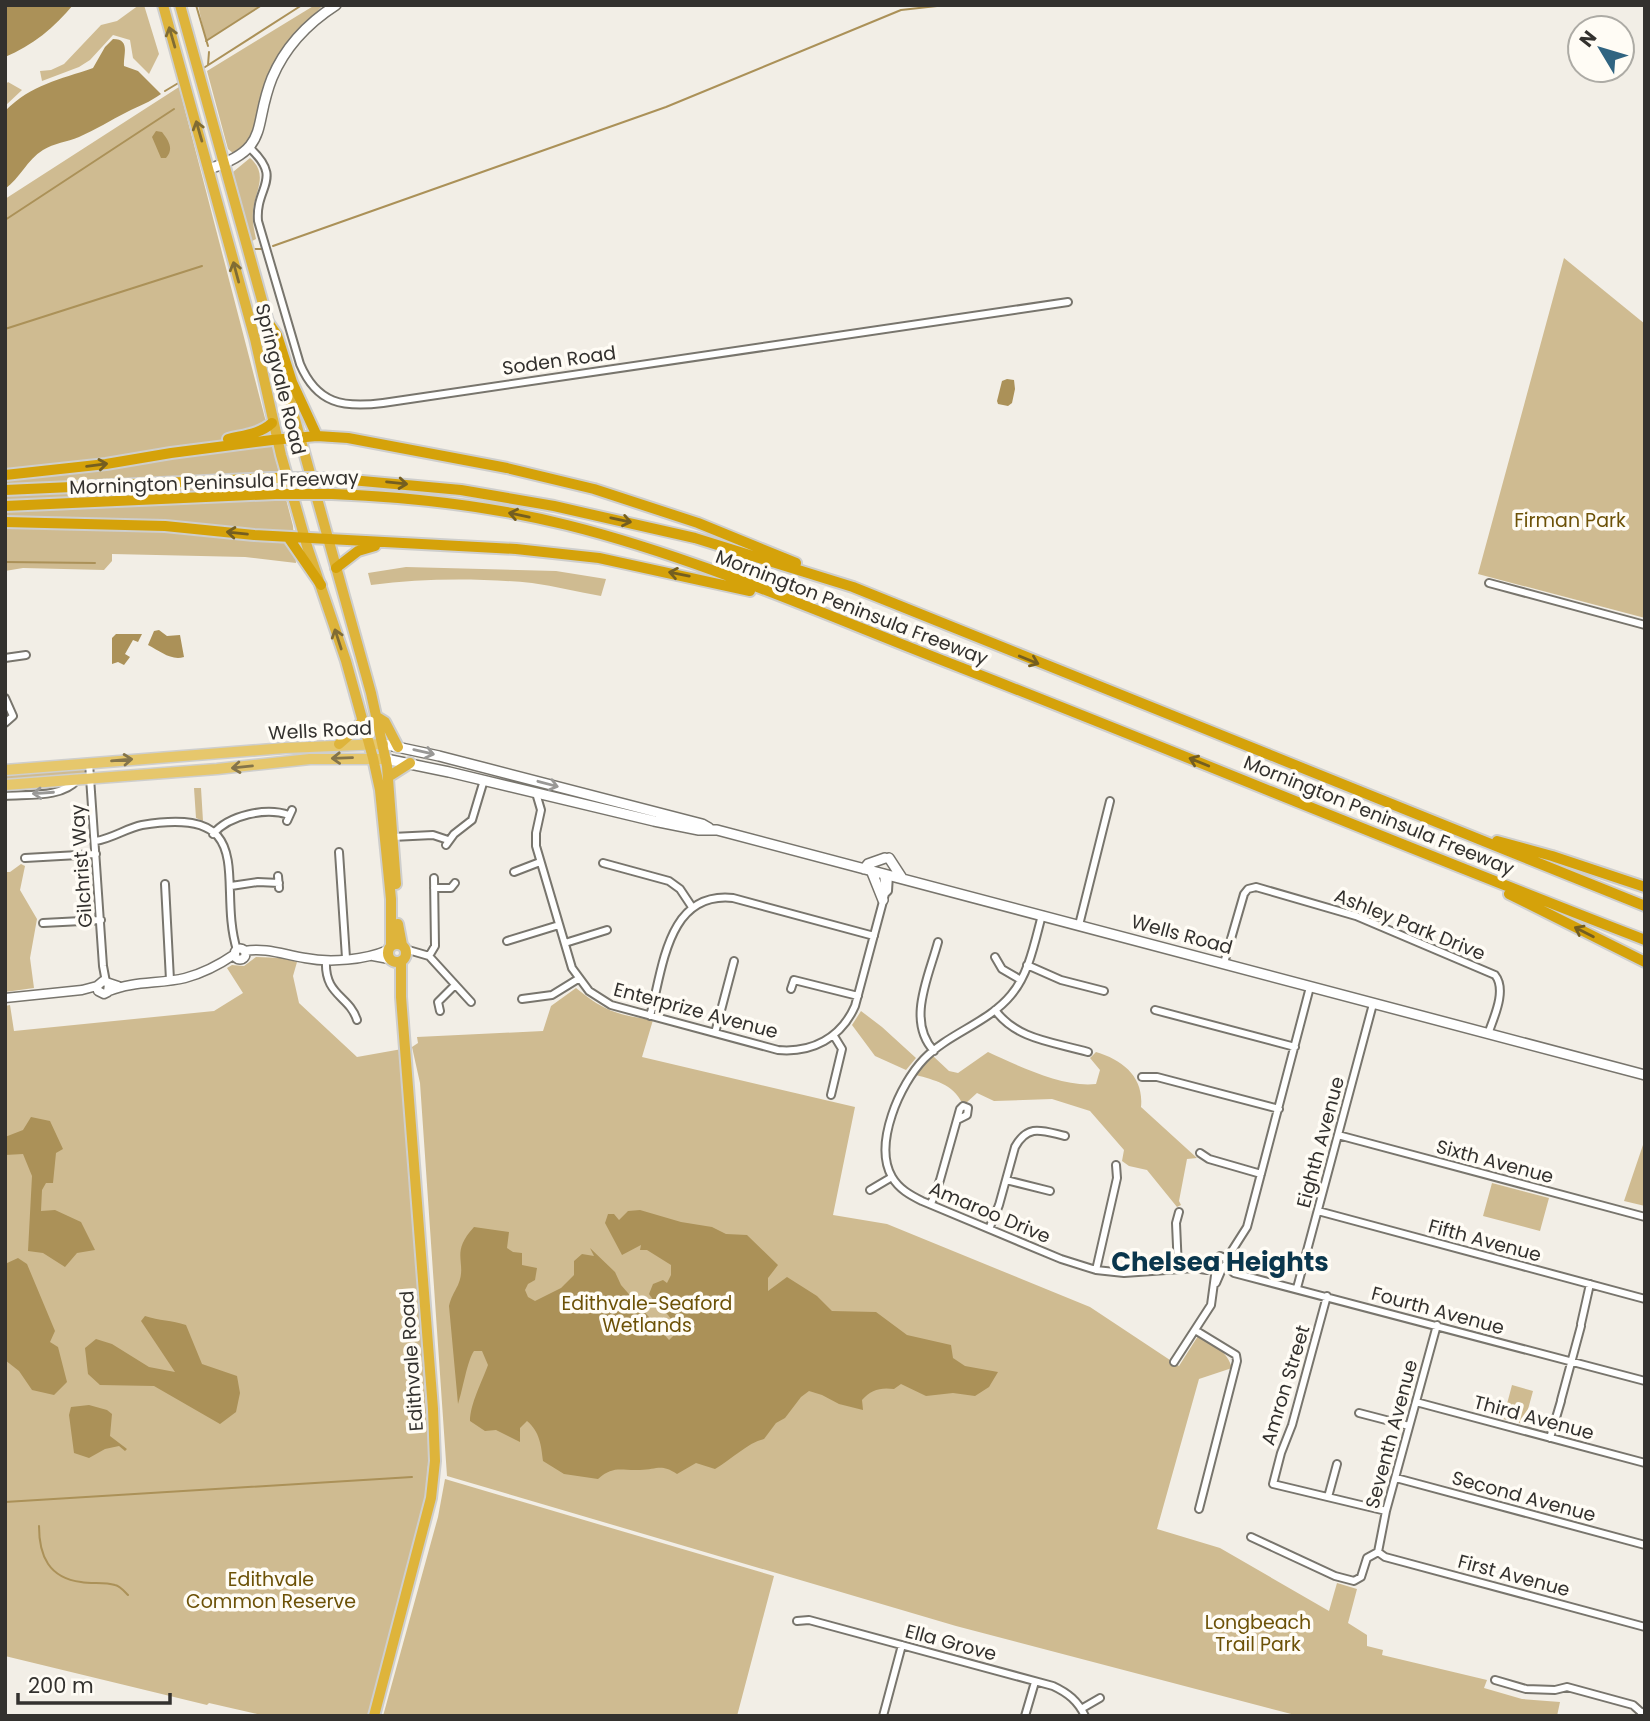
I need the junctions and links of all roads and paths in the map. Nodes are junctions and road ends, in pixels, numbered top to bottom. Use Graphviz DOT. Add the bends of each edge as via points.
graph roads {
  1 [pos="163,5"];
  2 [pos="180,5"];
  3 [pos="336,5"];
  4 [pos="250,148"];
  5 [pos="223,164"];
  6 [pos="209,169"];
  7 [pos="1068,302"];
  8 [pos="268,323"];
  9 [pos="272,423"];
  10 [pos="317,436"];
  11 [pos="300,438"];
  12 [pos="278,440"];
  13 [pos="171,453"];
  14 [pos="5,475"];
  15 [pos="5,490"];
  16 [pos="5,506"];
  17 [pos="5,522"];
  18 [pos="305,536"];
  19 [pos="288,537"];
  20 [pos="327,538"];
  21 [pos="427,545"];
  22 [pos="336,568"];
  23 [pos="1489,583"];
  24 [pos="321,585"];
  25 [pos="853,587"];
  26 [pos="839,620"];
  27 [pos="1645,625"];
  28 [pos="26,655"];
  29 [pos="7,656"];
  30 [pos="5,698"];
  31 [pos="377,717"];
  32 [pos="363,720"];
  33 [pos="5,723"];
  34 [pos="339,744"];
  35 [pos="369,744"];
  36 [pos="383,744"];
  37 [pos="398,747"];
  38 [pos="373,758"];
  39 [pos="386,759"];
  40 [pos="89,763"];
  41 [pos="410,763"];
  42 [pos="5,770"];
  43 [pos="388,777"];
  44 [pos="90,779"];
  45 [pos="77,780"];
  46 [pos="484,780"];
  47 [pos="5,786"];
  48 [pos="536,793"];
  49 [pos="5,796"];
  50 [pos="555,797"];
  51 [pos="1110,801"];
  52 [pos="541,810"];
  53 [pos="289,815"];
  54 [pos="710,828"];
  55 [pos="1449,829"];
  56 [pos="213,834"];
  57 [pos="388,838"];
  58 [pos="96,841"];
  59 [pos="339,852"];
  60 [pos="96,854"];
  61 [pos="25,858"];
  62 [pos="1444,860"];
  63 [pos="540,862"];
  64 [pos="603,863"];
  65 [pos="868,869"];
  66 [pos="514,872"];
  67 [pos="886,874"];
  68 [pos="434,878"];
  69 [pos="902,878"];
  70 [pos="279,883"];
  71 [pos="455,883"];
  72 [pos="165,884"];
  73 [pos="231,886"];
  74 [pos="1645,887"];
  75 [pos="434,888"];
  76 [pos="884,897"];
  77 [pos="1645,906"];
  78 [pos="692,907"];
  79 [pos="1042,915"];
  80 [pos="101,920"];
  81 [pos="43,923"];
  82 [pos="559,925"];
  83 [pos="1079,925"];
  84 [pos="607,930"];
  85 [pos="874,936"];
  86 [pos="1645,940"];
  87 [pos="507,941"];
  88 [pos="938,942"];
  89 [pos="565,943"];
  90 [pos="240,953"];
  91 [pos="397,953"];
  92 [pos="429,956"];
  93 [pos="995,957"];
  94 [pos="346,958"];
  95 [pos="326,960"];
  96 [pos="734,961"];
  97 [pos="1645,962"];
  98 [pos="1224,963"];
  99 [pos="1027,965"];
  100 [pos="578,979"];
  101 [pos="170,980"];
  102 [pos="1021,980"];
  103 [pos="455,985"];
  104 [pos="103,986"];
  105 [pos="1310,987"];
  106 [pos="791,989"];
  107 [pos="1104,991"];
  108 [pos="858,996"];
  109 [pos="5,999"];
  110 [pos="522,999"];
  111 [pos="471,1002"];
  112 [pos="1373,1004"];
  113 [pos="995,1010"];
  114 [pos="1155,1010"];
  115 [pos="440,1011"];
  116 [pos="650,1016"];
  117 [pos="357,1020"];
  118 [pos="715,1033"];
  119 [pos="1488,1034"];
  120 [pos="834,1036"];
  121 [pos="1295,1047"];
  122 [pos="934,1051"];
  123 [pos="1088,1052"];
  124 [pos="1645,1075"];
  125 [pos="1142,1077"];
  126 [pos="831,1095"];
  127 [pos="1279,1109"];
  128 [pos="957,1120"];
  129 [pos="1338,1135"];
  130 [pos="1065,1136"];
  131 [pos="1200,1153"];
  132 [pos="1116,1165"];
  133 [pos="1261,1174"];
  134 [pos="892,1177"];
  135 [pos="1006,1180"];
  136 [pos="870,1190"];
  137 [pos="1050,1191"];
  138 [pos="931,1204"];
  139 [pos="1318,1211"];
  140 [pos="1179,1212"];
  141 [pos="1645,1217"];
  142 [pos="989,1229"];
  143 [pos="1220,1264"];
  144 [pos="1194,1268"];
  145 [pos="1178,1269"];
  146 [pos="1096,1270"];
  147 [pos="1207,1270"];
  148 [pos="1214,1277"];
  149 [pos="1590,1284"];
  150 [pos="1214,1288"];
  151 [pos="1297,1288"];
  152 [pos="1327,1296"];
  153 [pos="1645,1299"];
  154 [pos="1437,1325"];
  155 [pos="1195,1330"];
  156 [pos="1174,1362"];
  157 [pos="1572,1362"];
  158 [pos="1645,1381"];
  159 [pos="1416,1402"];
  160 [pos="1359,1413"];
  161 [pos="1409,1426"];
  162 [pos="1550,1438"];
  163 [pos="1645,1463"];
  164 [pos="1337,1464"];
  165 [pos="1396,1478"];
  166 [pos="1328,1497"];
  167 [pos="1199,1509"];
  168 [pos="1386,1511"];
  169 [pos="1251,1537"];
  170 [pos="1645,1545"];
  171 [pos="1378,1552"];
  172 [pos="797,1620"];
  173 [pos="1645,1627"];
  174 [pos="902,1645"];
  175 [pos="1495,1680"];
  176 [pos="1035,1682"];
  177 [pos="1100,1698"];
  178 [pos="1083,1712"];
  179 [pos="1643,1714"];
  180 [pos="374,1716"];
  181 [pos="883,1716"];
  182 [pos="1026,1716"];
  6 -- 1 [label="highway, Springvale Road, one-way"];
  2 -- 5 [label="highway, Springvale Road"];
  3 -- 4 [label="main road" via="308,26 281,61"];
  4 -- 5 [label="main road"];
  4 -- 7 [label="street, Soden Road" via="267,170 258,221 298,359 314,387 346,405"];
  5 -- 6 [label="main road"];
  5 -- 8 [label="highway, Springvale Road"];
  9 -- 6 [label="highway, Springvale Road, one-way"];
  8 -- 10 [label="highway"];
  8 -- 11 [label="highway, Springvale Road"];
  9 -- 12 [label="highway, Springvale Road"];
  9 -- 13 [label="highway" via="256,433"];
  10 -- 11 [label="highway"];
  10 -- 25 [label="highway" via="424,451 594,489 731,535"];
  11 -- 12 [label="highway"];
  11 -- 20 [label="highway, Springvale Road"];
  12 -- 13 [label="highway"];
  12 -- 18 [label="highway, Springvale Road"];
  14 -- 13 [label="highway, one-way"];
  15 -- 25 [label="highway, Mornington Peninsula Freeway, one-way, bridge" via="271,478 329,478 461,490 695,538"];
  26 -- 16 [label="highway, Mornington Peninsula Freeway, one-way, bridge" via="645,547 493,509 332,494"];
  19 -- 17 [label="highway, one-way" via="165,526"];
  18 -- 19 [label="highway"];
  18 -- 20 [label="highway"];
  18 -- 24 [label="highway, Springvale Road"];
  19 -- 24 [label="highway"];
  20 -- 21 [label="highway"];
  20 -- 22 [label="highway, Springvale Road"];
  21 -- 22 [label="highway" via="368,546"];
  26 -- 21 [label="highway, one-way" via="770,596 599,558"];
  22 -- 31 [label="highway, Springvale Road"];
  23 -- 27 [label="street"];
  32 -- 24 [label="highway, Springvale Road, one-way"];
  25 -- 55 [label="highway, Mornington Peninsula Freeway, one-way"];
  62 -- 26 [label="highway, Mornington Peninsula Freeway, one-way"];
  28 -- 29 [label="street"];
  30 -- 33 [label="street" via="13,716"];
  31 -- 36 [label="highway, Springvale Road"];
  31 -- 37 [label="highway" via="385,722"];
  32 -- 34 [label="highway"];
  32 -- 35 [label="highway, Springvale Road"];
  34 -- 35 [label="main road, Wells Road"];
  40 -- 34 [label="main road, Wells Road, one-way"];
  35 -- 36 [label="main road, Wells Road"];
  35 -- 38 [label="highway, Springvale Road"];
  36 -- 37 [label="main road, Wells Road"];
  36 -- 39 [label="highway, Springvale Road"];
  37 -- 54 [label="main road, Wells Road, one-way"];
  38 -- 39 [label="main road, Wells Road"];
  38 -- 44 [label="main road, Wells Road, one-way" via="310,759"];
  38 -- 57 [label="highway, Edithvale Road"];
  39 -- 41 [label="main road, Wells Road"];
  39 -- 43 [label="highway, Edithvale Road"];
  40 -- 42 [label="main road, Wells Road"];
  40 -- 44 [label="street, Gilchrist Way"];
  41 -- 43 [label="highway"];
  41 -- 46 [label="main road, Wells Road"];
  43 -- 57 [label="highway, Edithvale Road"];
  44 -- 45 [label="main road, Wells Road"];
  44 -- 58 [label="street, Gilchrist Way"];
  45 -- 47 [label="main road, Wells Road"];
  45 -- 49 [label="street, Wells Road, one-way" via="61,792"];
  46 -- 48 [label="main road, Wells Road"];
  46 -- 57 [label="street" via="472,821 447,842 433,835"];
  48 -- 50 [label="main road, Wells Road"];
  48 -- 52 [label="street, Enterprize Avenue"];
  50 -- 52 [label="street"];
  50 -- 54 [label="main road, Wells Road" via="699,830"];
  51 -- 83 [label="street"];
  52 -- 63 [label="street, Enterprize Avenue" via="536,833"];
  53 -- 56 [label="street" via="238,816"];
  54 -- 65 [label="main road, Wells Road"];
  55 -- 74 [label="highway"];
  55 -- 77 [label="highway, Mornington Peninsula Freeway"];
  56 -- 58 [label="street" via="191,823 146,825"];
  56 -- 73 [label="street" via="227,853"];
  57 -- 91 [label="highway, Edithvale Road"];
  58 -- 60 [label="street, Gilchrist Way"];
  59 -- 94 [label="street"];
  60 -- 61 [label="street"];
  60 -- 80 [label="street, Gilchrist Way"];
  62 -- 86 [label="highway, Mornington Peninsula Freeway"];
  97 -- 62 [label="highway, one-way"];
  63 -- 66 [label="street"];
  63 -- 82 [label="street, Enterprize Avenue"];
  64 -- 78 [label="street" via="669,881"];
  65 -- 67 [label="main road, Wells Road"];
  65 -- 69 [label="main road" via="868,864 887,858"];
  65 -- 76 [label="main road"];
  67 -- 69 [label="main road, Wells Road"];
  67 -- 76 [label="street"];
  68 -- 75 [label="street"];
  69 -- 79 [label="main road, Wells Road"];
  70 -- 73 [label="street"];
  71 -- 75 [label="street" via="451,888"];
  72 -- 101 [label="street"];
  73 -- 90 [label="street" via="234,936"];
  75 -- 92 [label="street" via="435,946"];
  76 -- 85 [label="street"];
  78 -- 85 [label="street" via="712,898 733,898"];
  78 -- 116 [label="street" via="675,927"];
  79 -- 83 [label="main road, Wells Road"];
  79 -- 99 [label="street"];
  80 -- 81 [label="street"];
  80 -- 104 [label="street, Gilchrist Way"];
  82 -- 87 [label="street"];
  82 -- 89 [label="street, Enterprize Avenue"];
  83 -- 98 [label="main road, Wells Road"];
  84 -- 89 [label="street"];
  85 -- 108 [label="street"];
  88 -- 122 [label="street" via="920,1011 924,1037"];
  89 -- 100 [label="street, Enterprize Avenue"];
  90 -- 95 [label="street" via="262,951"];
  90 -- 101 [label="street" via="200,974"];
  91 -- 92 [label="street"];
  91 -- 94 [label="street"];
  91 -- 180 [label="highway, Edithvale Road" via="435,1461 426,1522"];
  92 -- 103 [label="street"];
  93 -- 102 [label="street" via="1002,969"];
  94 -- 95 [label="street"];
  95 -- 117 [label="street" via="332,989"];
  96 -- 118 [label="street"];
  98 -- 105 [label="main road, Wells Road"];
  98 -- 119 [label="street, Ashley Park Drive" via="1244,894 1256,887 1356,916 1495,975 1500,991"];
  99 -- 102 [label="street"];
  99 -- 107 [label="street"];
  100 -- 110 [label="street" via="552,995"];
  100 -- 116 [label="street, Enterprize Avenue" via="604,1002"];
  101 -- 104 [label="street"];
  102 -- 113 [label="street"];
  103 -- 111 [label="street"];
  103 -- 115 [label="street" via="438,1002"];
  104 -- 109 [label="street"];
  105 -- 112 [label="main road, Wells Road"];
  105 -- 121 [label="street"];
  106 -- 108 [label="street" via="794,980"];
  108 -- 120 [label="street" via="848,1021"];
  112 -- 119 [label="main road, Wells Road"];
  112 -- 129 [label="street, Eighth Avenue"];
  113 -- 122 [label="street"];
  113 -- 123 [label="street" via="1020,1033"];
  114 -- 121 [label="street"];
  116 -- 118 [label="street, Enterprize Avenue"];
  118 -- 120 [label="street, Enterprize Avenue" via="790,1051 813,1047"];
  119 -- 124 [label="main road, Wells Road"];
  120 -- 126 [label="street" via="842,1049"];
  121 -- 127 [label="street"];
  122 -- 134 [label="street" via="909,1077 895,1106 886,1142"];
  125 -- 127 [label="street"];
  127 -- 133 [label="street"];
  128 -- 138 [label="street"];
  129 -- 139 [label="street, Eighth Avenue"];
  129 -- 141 [label="street, Sixth Avenue"];
  130 -- 135 [label="street" via="1038,1130 1025,1133 1015,1147"];
  131 -- 133 [label="street"];
  132 -- 146 [label="street"];
  133 -- 143 [label="street" via="1247,1227"];
  134 -- 136 [label="street"];
  134 -- 138 [label="street, Amaroo Drive" via="909,1194"];
  135 -- 137 [label="street"];
  135 -- 142 [label="street"];
  138 -- 142 [label="street, Amaroo Drive"];
  139 -- 149 [label="street, Fifth Avenue"];
  139 -- 151 [label="street, Eighth Avenue"];
  140 -- 145 [label="street"];
  142 -- 146 [label="street, Amaroo Drive"];
  143 -- 144 [label="street, Amaroo Drive"];
  143 -- 147 [label="street, Amaroo Drive"];
  143 -- 148 [label="street"];
  143 -- 150 [label="street"];
  143 -- 151 [label="street, Fourth Avenue" via="1234,1273"];
  144 -- 145 [label="street, Amaroo Drive"];
  144 -- 147 [label="street, Amaroo Drive"];
  145 -- 146 [label="street, Amaroo Drive"];
  147 -- 148 [label="street"];
  148 -- 150 [label="street"];
  149 -- 153 [label="street, Fifth Avenue"];
  149 -- 157 [label="street"];
  150 -- 155 [label="street" via="1213,1300"];
  151 -- 152 [label="street, Fourth Avenue"];
  152 -- 154 [label="street, Fourth Avenue"];
  152 -- 166 [label="street, Amron Street" via="1273,1484"];
  154 -- 157 [label="street, Fourth Avenue"];
  154 -- 159 [label="street, Seventh Avenue"];
  155 -- 156 [label="street"];
  155 -- 167 [label="street" via="1236,1355 1237,1361"];
  157 -- 158 [label="street, Fourth Avenue"];
  157 -- 162 [label="street"];
  159 -- 161 [label="street, Seventh Avenue"];
  159 -- 162 [label="street, Third Avenue"];
  160 -- 161 [label="street"];
  161 -- 165 [label="street, Seventh Avenue"];
  162 -- 163 [label="street, Third Avenue"];
  164 -- 166 [label="street"];
  165 -- 168 [label="street, Seventh Avenue"];
  165 -- 170 [label="street, Second Avenue"];
  166 -- 168 [label="street"];
  168 -- 171 [label="street, Seventh Avenue"];
  169 -- 171 [label="street" via="1354,1581 1361,1577 1367,1558"];
  171 -- 173 [label="street, First Avenue"];
  172 -- 174 [label="street, Ella Grove"];
  174 -- 176 [label="street, Ella Grove"];
  174 -- 181 [label="street"];
  175 -- 179 [label="street" via="1526,1689 1567,1688 1633,1705"];
  176 -- 178 [label="street, Ella Grove" via="1067,1693"];
  176 -- 182 [label="street"];
  177 -- 178 [label="street"];
}
